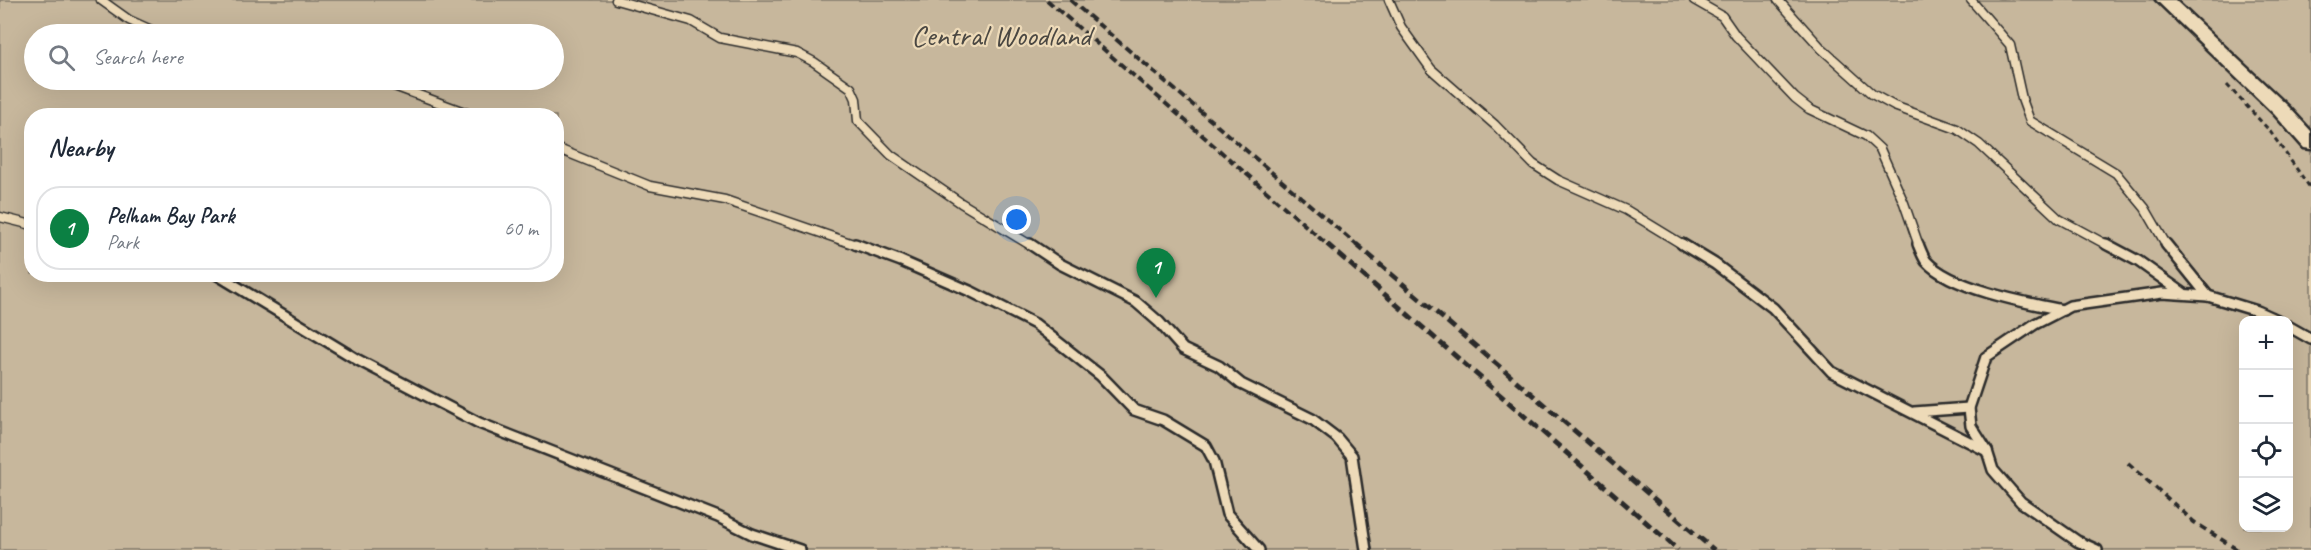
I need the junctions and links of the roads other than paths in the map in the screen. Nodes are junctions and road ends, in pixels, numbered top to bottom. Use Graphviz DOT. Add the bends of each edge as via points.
graph roads {
  1 [pos="102,0"];
  2 [pos="616,0"];
  3 [pos="1389,0"];
  4 [pos="1694,0"];
  5 [pos="1778,0"];
  6 [pos="1971,0"];
  7 [pos="2165,0"];
  8 [pos="136,24"];
  9 [pos="401,90"];
  10 [pos="451,108"];
  11 [pos="2311,143"];
  12 [pos="564,152"];
  13 [pos="0,217"];
  14 [pos="24,223"];
  15 [pos="229,282"];
  16 [pos="2184,293"];
  17 [pos="2208,296"];
  18 [pos="2063,310"];
  19 [pos="2268,316"];
  20 [pos="2293,328"];
  21 [pos="2311,339"];
  22 [pos="1969,408"];
  23 [pos="1914,412"];
  24 [pos="1987,451"];
  25 [pos="800,550"];
  26 [pos="1259,550"];
  27 [pos="1366,550"];
  28 [pos="2097,550"];
  1 -- 8 [label="lane"];
  2 -- 27 [label="lane" via="691,21 738,44 789,51 814,62 851,88 858,121 891,155 961,204 1060,264 1136,302 1183,349 1219,366 1241,384 1312,419 1337,438 1352,456"];
  3 -- 23 [label="lane" via="1401,27 1431,69 1533,164 1558,180 1626,210 1715,264 1773,308 1832,372"];
  4 -- 18 [label="lane" via="1722,16 1794,98 1866,136 1880,149 1926,261 1949,277 1989,293"];
  5 -- 16 [label="lane" via="1822,49 1872,94 1957,129 1979,144 2059,219 2138,261"];
  6 -- 17 [label="lane" via="2010,45 2030,121 2116,173 2134,192 2167,246"];
  7 -- 11 [label="main road"];
  9 -- 10 [label="lane"];
  12 -- 26 [label="lane" via="650,186 725,200 797,223 972,291 1035,324 1101,376 1134,410 1163,420 1206,446 1214,461 1227,514"];
  13 -- 14 [label="lane"];
  15 -- 25 [label="lane" via="358,360 479,423"];
  16 -- 17 [label="lane"];
  16 -- 18 [label="lane" via="2162,293"];
  17 -- 19 [label="lane"];
  18 -- 22 [label="lane" via="1986,357"];
  20 -- 21 [label="lane"];
  22 -- 23 [label="lane"];
  22 -- 24 [label="lane" via="1971,426"];
  23 -- 24 [label="lane"];
  24 -- 28 [label="lane" via="1993,470 2021,502 2077,541"];
}
